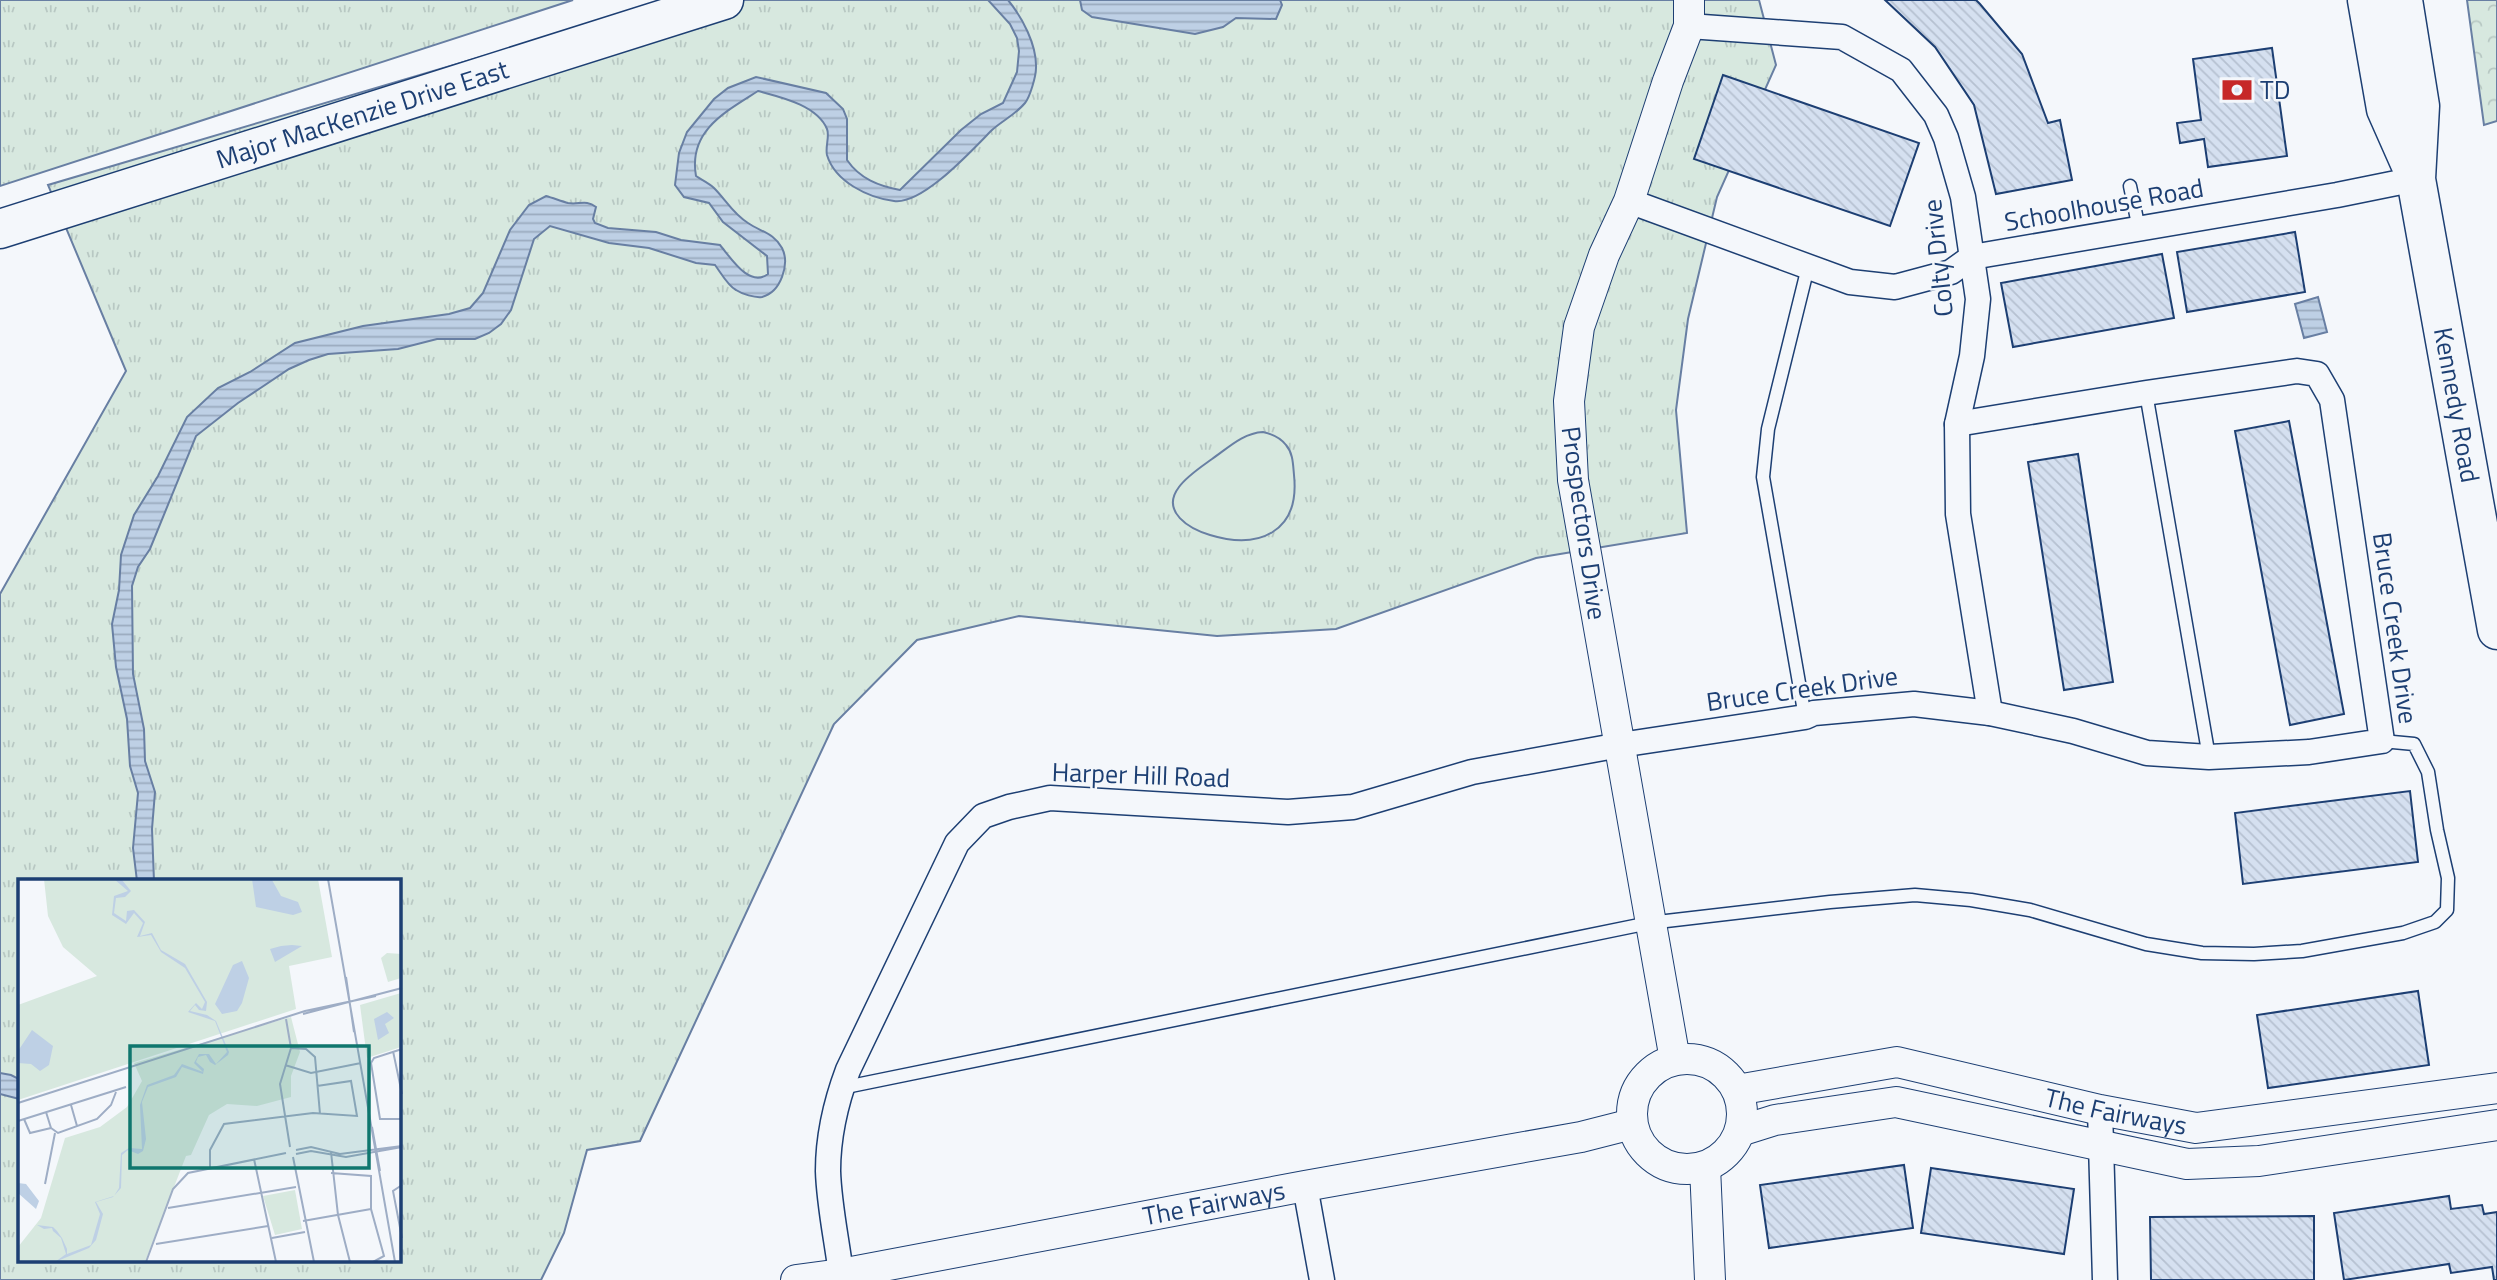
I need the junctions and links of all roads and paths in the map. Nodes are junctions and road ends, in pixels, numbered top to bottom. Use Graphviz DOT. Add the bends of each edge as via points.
graph roads {
  1 [pos="724,0"];
  2 [pos="2367,0"];
  3 [pos="2403,0"];
  4 [pos="1689,13"];
  5 [pos="2416,179"];
  6 [pos="2130,186"];
  7 [pos="1629,201"];
  8 [pos="0,229"];
  9 [pos="2139,229"];
  10 [pos="1972,257"];
  11 [pos="1808,267"];
  12 [pos="2146,393"];
  13 [pos="1957,424"];
  14 [pos="2497,630"];
  15 [pos="1990,713"];
  16 [pos="1805,717"];
  17 [pos="2382,741"];
  18 [pos="1619,745"];
  19 [pos="2209,757"];
  20 [pos="1649,923"];
  21 [pos="1675,1060"];
  22 [pos="841,1088"];
  23 [pos="2497,1088"];
  24 [pos="1737,1090"];
  25 [pos="2100,1110"];
  26 [pos="1632,1124"];
  27 [pos="2497,1125"];
  28 [pos="1740,1131"];
  29 [pos="2099,1146"];
  30 [pos="1705,1167"];
  31 [pos="1305,1186"];
  32 [pos="841,1274"];
  33 [pos="796,1280"];
  34 [pos="1322,1280"];
  35 [pos="1710,1280"];
  36 [pos="2105,1280"];
  1 -- 8 [label="main road, Major MacKenzie Drive East"];
  2 -- 5 [label="main road, Kennedy Road" via="2386,109"];
  3 -- 5 [label="main road, Kennedy Road" via="2420,106"];
  4 -- 7 [label="street, Prospectors Drive"];
  4 -- 10 [label="street, Colty Drive" via="1842,37 1901,71 1936,115 1946,138 1963,197"];
  5 -- 9 [label="street, Schoolhouse Road"];
  5 -- 14 [label="main road, Kennedy Road"];
  6 -- 9 [label="lane"];
  7 -- 11 [label="street, Schoolhouse Road"];
  7 -- 18 [label="street, Prospectors Drive" via="1579,327 1569,401 1573,480"];
  9 -- 10 [label="street, Schoolhouse Road"];
  10 -- 11 [label="street, Schoolhouse Road" via="1951,272 1895,287 1850,282"];
  10 -- 13 [label="street, Colty Drive" via="1978,299 1975,333"];
  11 -- 16 [label="lane" via="1771,415 1763,477"];
  12 -- 13 [label="street, Bruce Creek Drive"];
  12 -- 17 [label="street, Bruce Creek Drive" via="2297,371 2317,374 2332,400"];
  12 -- 19 [label="lane"];
  13 -- 15 [label="street, Colty Drive" via="1958,514"];
  15 -- 16 [label="street, Bruce Creek Drive" via="1914,704"];
  15 -- 19 [label="street, Bruce Creek Drive" via="2147,752"];
  16 -- 18 [label="street, Bruce Creek Drive"];
  17 -- 19 [label="street, Bruce Creek Drive" via="2309,752"];
  17 -- 20 [label="lane" via="2414,744 2428,772 2448,878 2447,910 2435,922 2403,933 2302,951 2202,953 2146,944 2030,910 1914,895"];
  18 -- 20 [label="street, Prospectors Drive"];
  18 -- 22 [label="street, Harper Hill Road" via="1472,772 1353,807 1289,812 1050,798 983,816 957,843"];
  20 -- 21 [label="street, Prospectors Drive"];
  20 -- 22 [label="lane"];
  21 -- 24 [label="street" via="1710,1065"];
  21 -- 26 [label="street" via="1660,1065 1639,1086 1632,1100"];
  22 -- 32 [label="street, Harper Hill Road" via="828,1172"];
  23 -- 25 [label="street, The Fairways" via="2196,1128"];
  24 -- 25 [label="street, The Fairways" via="1896,1062"];
  24 -- 28 [label="street"];
  25 -- 29 [label="street"];
  26 -- 30 [label="street" via="1637,1140 1655,1160 1679,1169"];
  26 -- 31 [label="street, The Fairways"];
  27 -- 29 [label="street, The Fairways" via="2259,1161 2187,1164"];
  28 -- 29 [label="street, The Fairways" via="1775,1120 1896,1102"];
  28 -- 30 [label="street" via="1732,1147"];
  29 -- 36 [label="street"];
  30 -- 35 [label="street"];
  31 -- 32 [label="street, The Fairways"];
  31 -- 34 [label="street"];
  32 -- 33 [label="street, The Fairways"];
}
